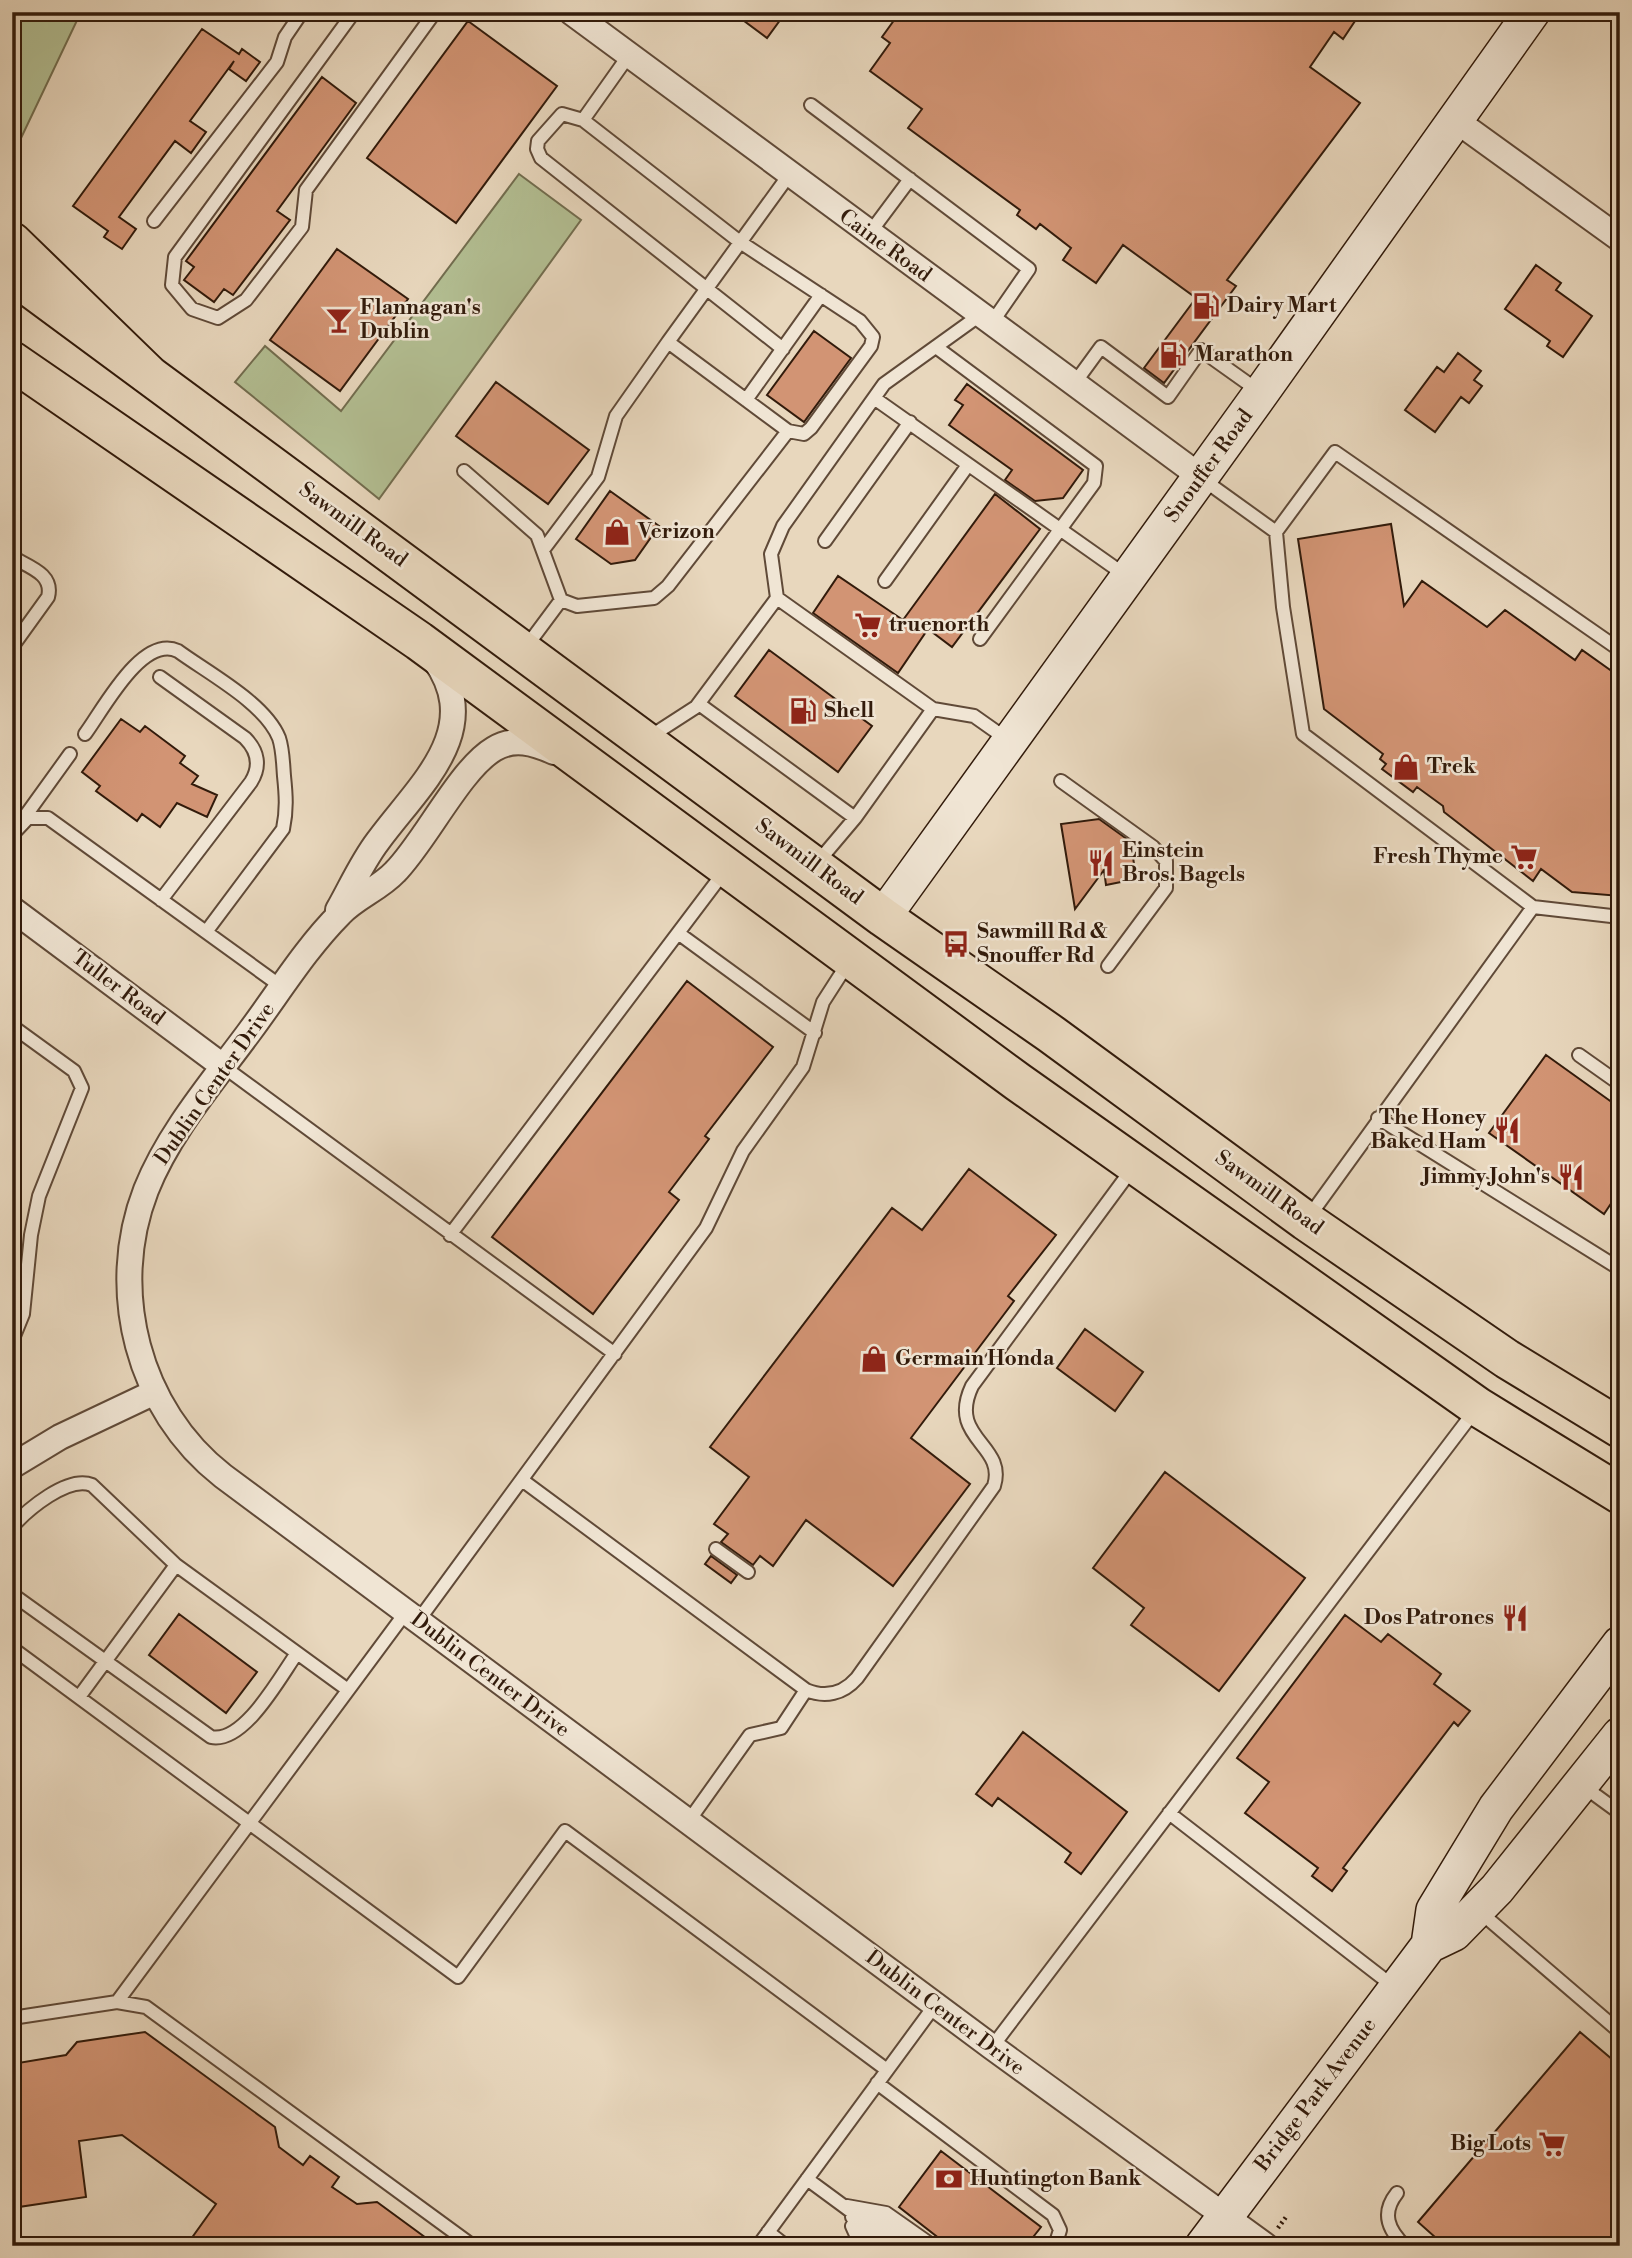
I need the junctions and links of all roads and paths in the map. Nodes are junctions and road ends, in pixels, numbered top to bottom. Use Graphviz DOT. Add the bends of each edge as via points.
graph roads {
  1 [pos="303,12"];
  2 [pos="354,12"];
  3 [pos="435,12"];
  4 [pos="1532,12"];
  5 [pos="587,17"];
  6 [pos="629,55"];
  7 [pos="811,105"];
  8 [pos="1454,119"];
  9 [pos="583,120"];
  10 [pos="789,175"];
  11 [pos="910,179"];
  12 [pos="154,221"];
  13 [pos="869,234"];
  14 [pos="1620,239"];
  15 [pos="12,242"];
  16 [pos="740,242"];
  17 [pos="12,274"];
  18 [pos="707,288"];
  19 [pos="821,295"];
  20 [pos="986,319"];
  21 [pos="668,342"];
  22 [pos="936,347"];
  23 [pos="783,349"];
  24 [pos="12,361"];
  25 [pos="147,373"];
  26 [pos="1074,384"];
  27 [pos="1261,393"];
  28 [pos="874,398"];
  29 [pos="746,400"];
  30 [pos="910,422"];
  31 [pos="788,431"];
  32 [pos="968,465"];
  33 [pos="464,471"];
  34 [pos="1201,477"];
  35 [pos="1061,529"];
  36 [pos="1276,531"];
  37 [pos="825,541"];
  38 [pos="542,550"];
  39 [pos="12,557"];
  40 [pos="1128,577"];
  41 [pos="885,581"];
  42 [pos="778,598"];
  43 [pos="561,600"];
  44 [pos="980,639"];
  45 [pos="419,641"];
  46 [pos="12,647"];
  47 [pos="1620,650"];
  48 [pos="524,651"];
  49 [pos="160,677"];
  50 [pos="699,704"];
  51 [pos="933,709"];
  52 [pos="85,734"];
  53 [pos="645,740"];
  54 [pos="1009,741"];
  55 [pos="70,754"];
  56 [pos="282,755"];
  57 [pos="257,758"];
  58 [pos="601,776"];
  59 [pos="1060,781"];
  60 [pos="855,818"];
  61 [pos="669,826"];
  62 [pos="15,831"];
  63 [pos="814,866"];
  64 [pos="727,869"];
  65 [pos="161,900"];
  66 [pos="1533,907"];
  67 [pos="12,909"];
  68 [pos="1620,916"];
  69 [pos="883,917"];
  70 [pos="206,932"];
  71 [pos="324,932"];
  72 [pos="678,933"];
  73 [pos="850,959"];
  74 [pos="1108,966"];
  75 [pos="282,988"];
  76 [pos="12,1026"];
  77 [pos="815,1033"];
  78 [pos="1579,1055"];
  79 [pos="224,1066"];
  80 [pos="1620,1084"];
  81 [pos="1378,1118"];
  82 [pos="1137,1163"];
  83 [pos="1306,1221"];
  84 [pos="450,1235"];
  85 [pos="1620,1269"];
  86 [pos="12,1341"];
  87 [pos="615,1354"];
  88 [pos="155,1392"];
  89 [pos="1478,1407"];
  90 [pos="1620,1429"];
  91 [pos="12,1465"];
  92 [pos="522,1480"];
  93 [pos="1620,1493"];
  94 [pos="17,1512"];
  95 [pos="12,1527"];
  96 [pos="716,1549"];
  97 [pos="176,1565"];
  98 [pos="748,1572"];
  99 [pos="12,1594"];
  100 [pos="412,1617"];
  101 [pos="1620,1644"];
  102 [pos="12,1648"];
  103 [pos="297,1653"];
  104 [pos="105,1662"];
  105 [pos="348,1690"];
  106 [pos="806,1690"];
  107 [pos="79,1697"];
  108 [pos="1620,1735"];
  109 [pos="1580,1784"];
  110 [pos="1620,1812"];
  111 [pos="1169,1814"];
  112 [pos="249,1822"];
  113 [pos="688,1822"];
  114 [pos="1477,1909"];
  115 [pos="1429,1945"];
  116 [pos="1396,1989"];
  117 [pos="117,2002"];
  118 [pos="935,2005"];
  119 [pos="12,2018"];
  120 [pos="1620,2032"];
  121 [pos="992,2048"];
  122 [pos="887,2070"];
  123 [pos="877,2083"];
  124 [pos="807,2179"];
  125 [pos="1397,2193"];
  126 [pos="838,2202"];
  127 [pos="1224,2217"];
  128 [pos="768,2232"];
  129 [pos="473,2246"];
  130 [pos="758,2246"];
  131 [pos="786,2246"];
  132 [pos="861,2246"];
  133 [pos="877,2246"];
  134 [pos="898,2246"];
  135 [pos="915,2246"];
  136 [pos="933,2246"];
  137 [pos="1055,2246"];
  138 [pos="1202,2246"];
  139 [pos="1266,2246"];
  140 [pos="1405,2246"];
  1 -- 12 [label="lane" via="285,37 277,62"];
  2 -- 3 [label="lane" via="175,257 172,285 192,309 218,318 246,300 302,227 306,190"];
  4 -- 8 [label="main road, Snouffer Road"];
  5 -- 6 [label="street, Caine Road"];
  6 -- 9 [label="lane"];
  6 -- 10 [label="street, Caine Road"];
  7 -- 11 [label="lane"];
  8 -- 14 [label="street"];
  8 -- 27 [label="main road, Snouffer Road"];
  9 -- 16 [label="lane"];
  9 -- 18 [label="lane" via="562,114 538,141 541,158"];
  10 -- 13 [label="street, Caine Road"];
  10 -- 16 [label="lane"];
  11 -- 13 [label="lane"];
  11 -- 20 [label="lane" via="1029,269"];
  13 -- 20 [label="street, Caine Road"];
  15 -- 25 [label="main road"];
  16 -- 18 [label="lane"];
  16 -- 19 [label="lane"];
  17 -- 25 [label="main road, Sawmill Road"];
  18 -- 21 [label="lane"];
  18 -- 23 [label="lane"];
  19 -- 23 [label="lane"];
  19 -- 31 [label="lane" via="860,321 873,337 871,346 811,428 804,434"];
  20 -- 22 [label="lane"];
  20 -- 26 [label="street, Caine Road"];
  21 -- 29 [label="lane"];
  21 -- 38 [label="lane" via="616,416 598,477"];
  22 -- 28 [label="lane" via="884,384"];
  22 -- 35 [label="lane" via="1096,466 1094,483"];
  23 -- 29 [label="lane"];
  24 -- 45 [label="main road"];
  25 -- 48 [label="main road, Sawmill Road"];
  26 -- 27 [label="lane" via="1101,347 1168,397 1201,350"];
  26 -- 34 [label="street, Caine Road"];
  27 -- 34 [label="main road, Snouffer Road"];
  28 -- 30 [label="lane"];
  28 -- 42 [label="lane" via="783,526 771,554"];
  29 -- 31 [label="lane"];
  30 -- 32 [label="lane"];
  30 -- 37 [label="lane"];
  31 -- 43 [label="lane" via="654,598 577,606"];
  32 -- 35 [label="lane"];
  32 -- 41 [label="lane"];
  33 -- 38 [label="lane" via="537,535"];
  34 -- 36 [label="lane"];
  34 -- 40 [label="main road, Snouffer Road"];
  35 -- 40 [label="lane"];
  35 -- 44 [label="lane"];
  36 -- 47 [label="lane" via="1335,452"];
  36 -- 66 [label="lane" via="1303,734"];
  38 -- 43 [label="lane"];
  39 -- 46 [label="lane" via="43,576 50,589"];
  40 -- 54 [label="main road, Snouffer Road"];
  42 -- 50 [label="lane"];
  42 -- 51 [label="lane"];
  43 -- 48 [label="lane"];
  45 -- 58 [label="main road"];
  45 -- 71 [label="street, Dublin Center Drive" via="451,687 455,712 450,738 369,854"];
  48 -- 53 [label="main road, Sawmill Road"];
  49 -- 57 [label="lane" via="245,738"];
  50 -- 53 [label="lane"];
  50 -- 60 [label="lane"];
  51 -- 54 [label="lane" via="974,716"];
  51 -- 60 [label="lane"];
  52 -- 56 [label="lane" via="141,658 169,648 256,707 271,724"];
  53 -- 63 [label="main road, Sawmill Road"];
  54 -- 69 [label="main road, Snouffer Road"];
  55 -- 62 [label="lane"];
  56 -- 57 [label="lane"];
  56 -- 70 [label="lane" via="288,810 283,829"];
  57 -- 65 [label="lane" via="251,782"];
  58 -- 61 [label="main road"];
  58 -- 71 [label="street, Dublin Center Drive" via="528,742 494,749 395,873 343,911"];
  59 -- 74 [label="lane" via="1166,861 1166,888"];
  60 -- 63 [label="lane"];
  61 -- 64 [label="main road"];
  61 -- 69 [label="main road" via="833,916 855,924"];
  62 -- 65 [label="lane" via="31,817 48,818"];
  63 -- 69 [label="main road, Sawmill Road"];
  64 -- 72 [label="lane"];
  64 -- 73 [label="main road"];
  65 -- 70 [label="lane"];
  66 -- 68 [label="lane"];
  66 -- 81 [label="lane"];
  67 -- 79 [label="street, Tuller Road"];
  69 -- 83 [label="main road, Sawmill Road"];
  70 -- 75 [label="lane"];
  71 -- 75 [label="street, Dublin Center Drive"];
  72 -- 77 [label="lane"];
  72 -- 84 [label="lane"];
  73 -- 77 [label="lane" via="826,995"];
  73 -- 82 [label="main road"];
  75 -- 79 [label="street, Dublin Center Drive"];
  76 -- 86 [label="lane" via="74,1071 82,1088 39,1196 30,1235 23,1314"];
  77 -- 87 [label="lane" via="803,1067 743,1151 706,1228"];
  78 -- 80 [label="lane"];
  79 -- 84 [label="lane"];
  79 -- 88 [label="street, Dublin Center Drive" via="162,1158 146,1189 134,1233 129,1287 132,1318"];
  81 -- 83 [label="lane"];
  81 -- 85 [label="lane"];
  82 -- 89 [label="main road"];
  82 -- 106 [label="lane" via="969,1393 966,1415 970,1429 996,1465 992,1490 853,1683 830,1694"];
  83 -- 90 [label="main road, Sawmill Road" via="1507,1359"];
  84 -- 87 [label="lane"];
  87 -- 92 [label="lane"];
  88 -- 91 [label="street"];
  88 -- 100 [label="street, Dublin Center Drive" via="178,1431 212,1468"];
  89 -- 93 [label="main road"];
  89 -- 111 [label="lane"];
  92 -- 100 [label="lane"];
  92 -- 106 [label="lane"];
  94 -- 95 [label="lane"];
  94 -- 97 [label="lane" via="85,1482 107,1496"];
  96 -- 98 [label="lane"];
  97 -- 103 [label="lane"];
  97 -- 104 [label="lane"];
  99 -- 104 [label="lane"];
  100 -- 105 [label="lane"];
  100 -- 113 [label="street, Dublin Center Drive"];
  101 -- 115 [label="main road, Bridge Park Avenue" via="1496,1808 1434,1910"];
  102 -- 107 [label="lane"];
  103 -- 104 [label="lane" via="242,1728 220,1738 202,1734"];
  103 -- 105 [label="lane"];
  104 -- 107 [label="lane"];
  105 -- 112 [label="lane"];
  106 -- 113 [label="lane" via="781,1728 750,1735"];
  107 -- 112 [label="lane"];
  108 -- 109 [label="main road, Bridge Park Avenue"];
  109 -- 110 [label="lane"];
  109 -- 114 [label="main road, Bridge Park Avenue"];
  111 -- 116 [label="lane"];
  111 -- 121 [label="lane"];
  112 -- 117 [label="lane"];
  112 -- 122 [label="lane" via="458,1977 565,1831"];
  113 -- 118 [label="street, Dublin Center Drive"];
  114 -- 115 [label="main road, Bridge Park Avenue" via="1454,1933"];
  114 -- 120 [label="lane"];
  115 -- 116 [label="main road, Bridge Park Avenue"];
  116 -- 127 [label="main road, Bridge Park Avenue"];
  117 -- 119 [label="lane"];
  117 -- 129 [label="lane" via="140,2005 155,2013"];
  118 -- 121 [label="street, Dublin Center Drive"];
  118 -- 122 [label="lane"];
  121 -- 127 [label="street, Dublin Center Drive"];
  122 -- 123 [label="lane"];
  123 -- 124 [label="lane"];
  123 -- 137 [label="lane" via="1053,2215 1060,2230"];
  124 -- 126 [label="lane"];
  124 -- 128 [label="lane"];
  125 -- 140 [label="lane" via="1389,2205 1388,2220"];
  126 -- 132 [label="lane"];
  126 -- 133 [label="lane"];
  126 -- 134 [label="lane"];
  126 -- 135 [label="lane" via="885,2224"];
  126 -- 136 [label="lane" via="886,2213"];
  127 -- 138 [label="main road, Bridge Park Avenue"];
  127 -- 139 [label="street, Dublin Center Drive"];
  128 -- 130 [label="lane"];
  128 -- 131 [label="lane"];
}
